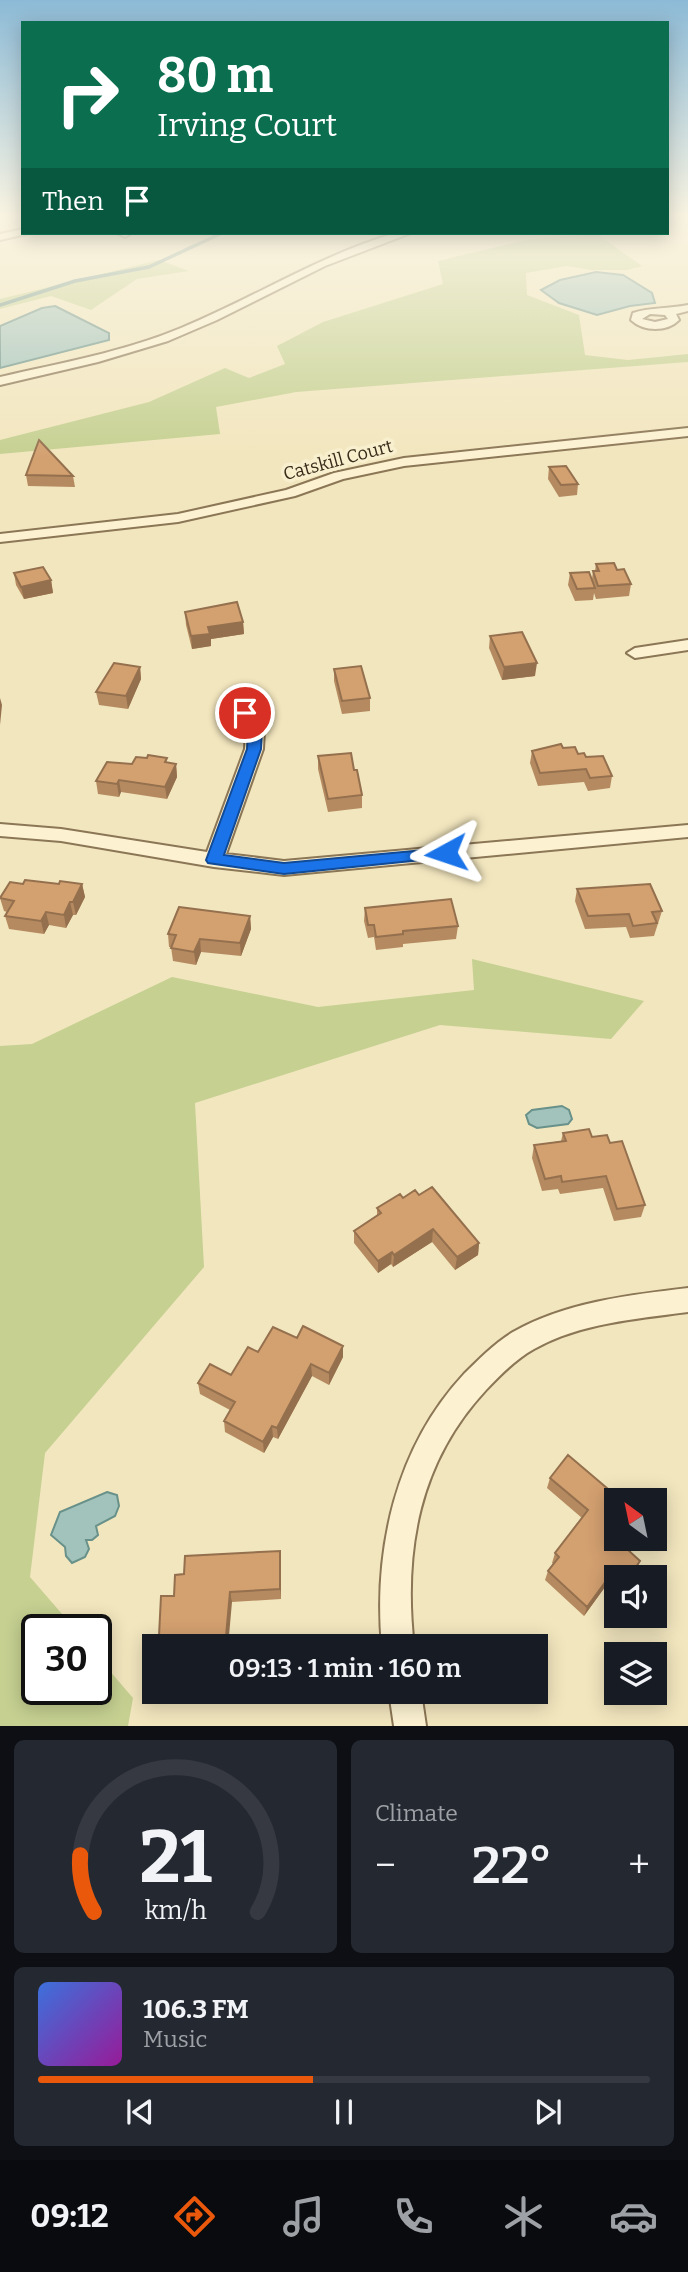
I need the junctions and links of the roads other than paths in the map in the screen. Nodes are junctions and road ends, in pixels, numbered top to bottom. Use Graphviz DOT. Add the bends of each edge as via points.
graph roads {
  1 [pos="253,298"];
  2 [pos="688,309"];
  3 [pos="669,312"];
  4 [pos="0,382"];
  5 [pos="688,432"];
  6 [pos="0,538"];
  7 [pos="688,645"];
  8 [pos="635,653"];
  9 [pos="245,713"];
  10 [pos="0,830"];
  11 [pos="688,831"];
  12 [pos="214,860"];
  13 [pos="688,1300"];
  14 [pos="398,1634"];
  15 [pos="407,1704"];
  16 [pos="410,1726"];
  1 -- 4 [label="street" via="149,345"];
  2 -- 3 [label="street"];
  5 -- 6 [label="street, Catskill Court" via="404,462 191,516"];
  7 -- 8 [label="street"];
  9 -- 12 [label="street" via="255,730 254,749"];
  10 -- 12 [label="street" via="61,835"];
  11 -- 12 [label="street" via="284,868"];
  13 -- 14 [label="street" via="602,1311 525,1339 500,1356 460,1398 429,1445 407,1509 396,1573"];
  15 -- 16 [label="street"];
}
